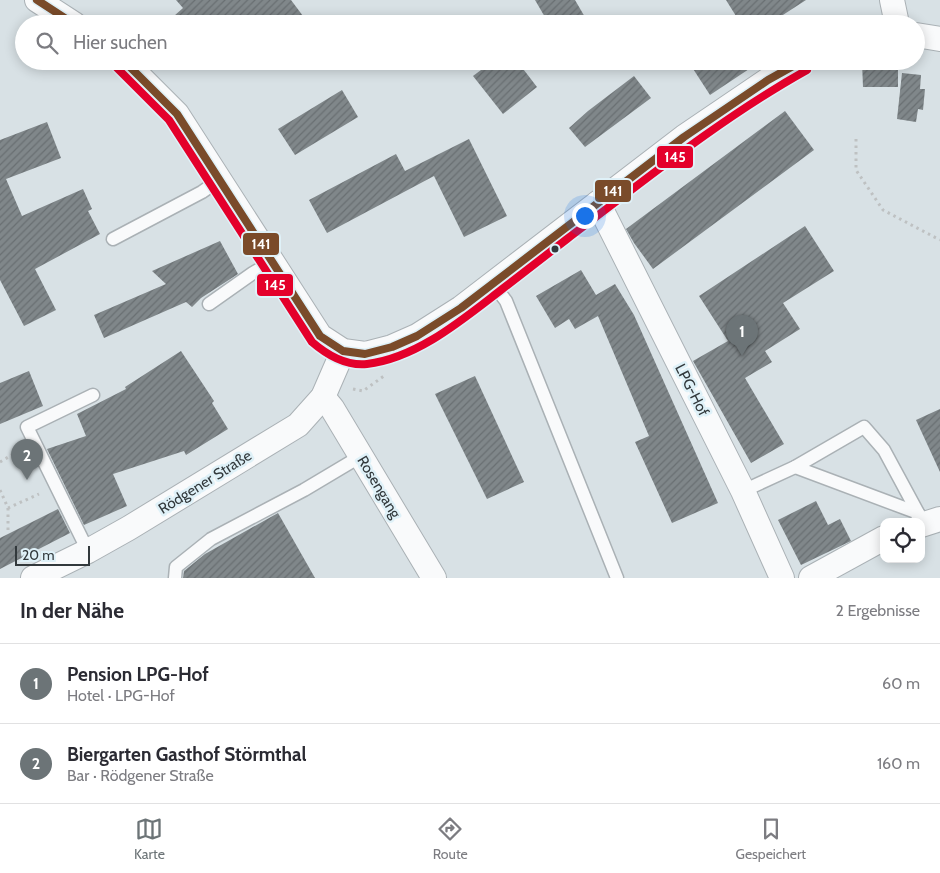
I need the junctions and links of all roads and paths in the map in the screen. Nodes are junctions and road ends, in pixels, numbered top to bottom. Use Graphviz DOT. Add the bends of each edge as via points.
graph roads {
  1 [pos="37,0"];
  2 [pos="892,0"];
  3 [pos="60,15"];
  4 [pos="895,15"];
  5 [pos="925,36"];
  6 [pos="940,39"];
  7 [pos="133,70"];
  8 [pos="786,70"];
  9 [pos="856,140"];
  10 [pos="219,180"];
  11 [pos="598,203"];
  12 [pos="113,239"];
  13 [pos="940,240"];
  14 [pos="272,262"];
  15 [pos="493,284"];
  16 [pos="209,304"];
  17 [pos="343,350"];
  18 [pos="93,395"];
  19 [pos="323,397"];
  20 [pos="15,453"];
  21 [pos="361,456"];
  22 [pos="0,462"];
  23 [pos="795,467"];
  24 [pos="57,485"];
  25 [pos="0,490"];
  26 [pos="743,491"];
  27 [pos="8,508"];
  28 [pos="926,520"];
  29 [pos="8,534"];
  30 [pos="880,540"];
  31 [pos="88,551"];
  32 [pos="33,578"];
  33 [pos="175,578"];
  34 [pos="434,578"];
  35 [pos="617,578"];
  36 [pos="782,578"];
  37 [pos="811,578"];
  1 -- 3 [label="street"];
  2 -- 4 [label="street"];
  5 -- 6 [label="street"];
  7 -- 10 [label="street" via="177,114"];
  8 -- 11 [label="street" via="684,137"];
  9 -- 13 [label="path" via="856,170 883,210"];
  10 -- 12 [label="lane"];
  10 -- 14 [label="street"];
  11 -- 15 [label="street"];
  11 -- 26 [label="street, LPG-Hof"];
  14 -- 16 [label="lane"];
  14 -- 17 [label="street" via="320,336"];
  15 -- 17 [label="street" via="417,336 365,354"];
  15 -- 35 [label="lane" via="506,301"];
  17 -- 19 [label="street, Rödgener Straße"];
  18 -- 24 [label="lane" via="27,427"];
  19 -- 21 [label="street, Rosengang"];
  19 -- 31 [label="street, Rödgener Straße" via="298,425"];
  20 -- 22 [label="path"];
  21 -- 33 [label="lane" via="211,539 176,567"];
  21 -- 34 [label="street, Rosengang"];
  23 -- 26 [label="lane"];
  23 -- 28 [label="lane"];
  23 -- 28 [label="lane" via="864,427 884,450"];
  24 -- 27 [label="path"];
  24 -- 31 [label="lane"];
  25 -- 27 [label="path"];
  26 -- 36 [label="street, LPG-Hof"];
  27 -- 29 [label="path"];
  30 -- 37 [label="street"];
  31 -- 32 [label="street, Rödgener Straße"];
}
